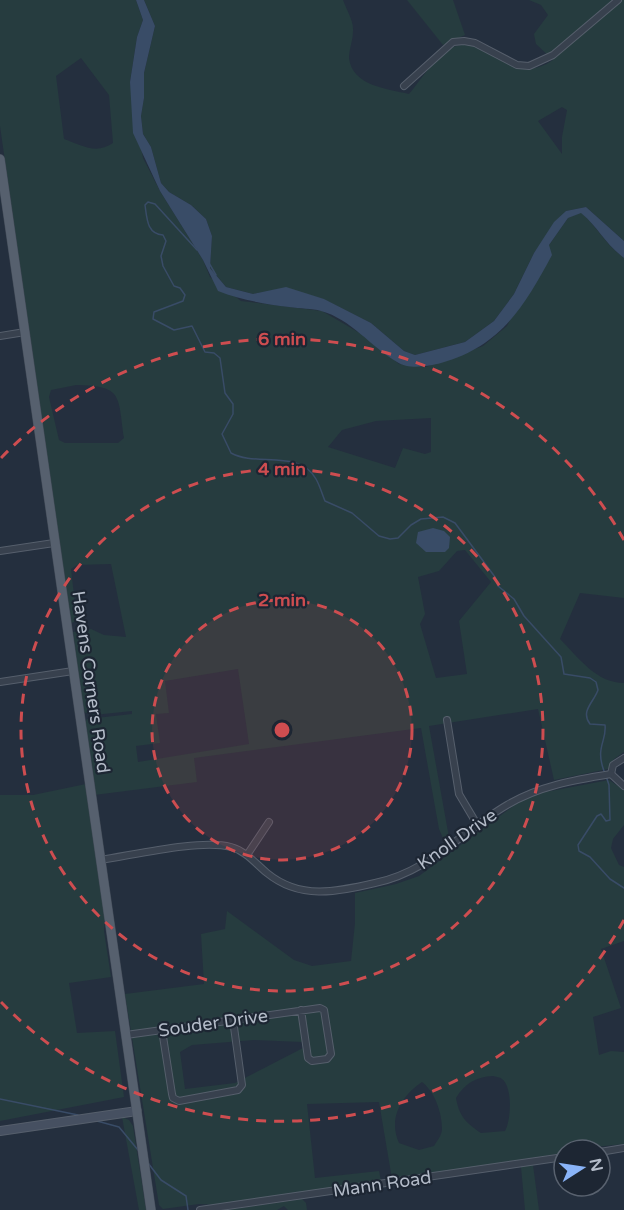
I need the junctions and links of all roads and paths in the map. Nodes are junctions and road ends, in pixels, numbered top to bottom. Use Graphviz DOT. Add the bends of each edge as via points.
graph roads {
  1 [pos="618,0"];
  2 [pos="404,86"];
  3 [pos="0,159"];
  4 [pos="25,332"];
  5 [pos="0,336"];
  6 [pos="54,543"];
  7 [pos="0,551"];
  8 [pos="73,671"];
  9 [pos="0,682"];
  10 [pos="447,720"];
  11 [pos="624,758"];
  12 [pos="610,774"];
  13 [pos="624,786"];
  14 [pos="269,822"];
  15 [pos="478,826"];
  16 [pos="247,855"];
  17 [pos="100,860"];
  18 [pos="301,1010"];
  19 [pos="232,1020"];
  20 [pos="162,1030"];
  21 [pos="126,1035"];
  22 [pos="137,1111"];
  23 [pos="0,1131"];
  24 [pos="552,1159"];
  25 [pos="151,1210"];
  26 [pos="200,1210"];
  1 -- 2 [label="street" via="553,55 529,66 517,65 464,40 453,42"];
  3 -- 4 [label="main road, Havens Corners Road"];
  4 -- 5 [label="street"];
  4 -- 6 [label="main road, Havens Corners Road"];
  6 -- 7 [label="street"];
  6 -- 8 [label="main road, Havens Corners Road"];
  8 -- 9 [label="street"];
  8 -- 17 [label="main road, Havens Corners Road"];
  10 -- 15 [label="street" via="459,794"];
  11 -- 12 [label="street" via="613,765"];
  12 -- 13 [label="street"];
  12 -- 15 [label="street, Knoll Drive" via="534,792"];
  14 -- 16 [label="street"];
  15 -- 16 [label="street, Knoll Drive" via="440,855 399,876 324,891 305,892 282,885"];
  16 -- 17 [label="street, Knoll Drive" via="231,847 209,845"];
  17 -- 21 [label="main road, Havens Corners Road"];
  18 -- 18 [label="street, Souder Drive" via="324,1010 331,1054 327,1059 308,1058"];
  18 -- 19 [label="street, Souder Drive"];
  19 -- 20 [label="street, Souder Drive"];
  19 -- 20 [label="street" via="242,1085 238,1090 179,1101 172,1094"];
  20 -- 21 [label="street, Souder Drive"];
  21 -- 22 [label="main road, Havens Corners Road"];
  22 -- 23 [label="main road"];
  22 -- 25 [label="main road, Havens Corners Road"];
  24 -- 26 [label="street, Mann Road"];
}
